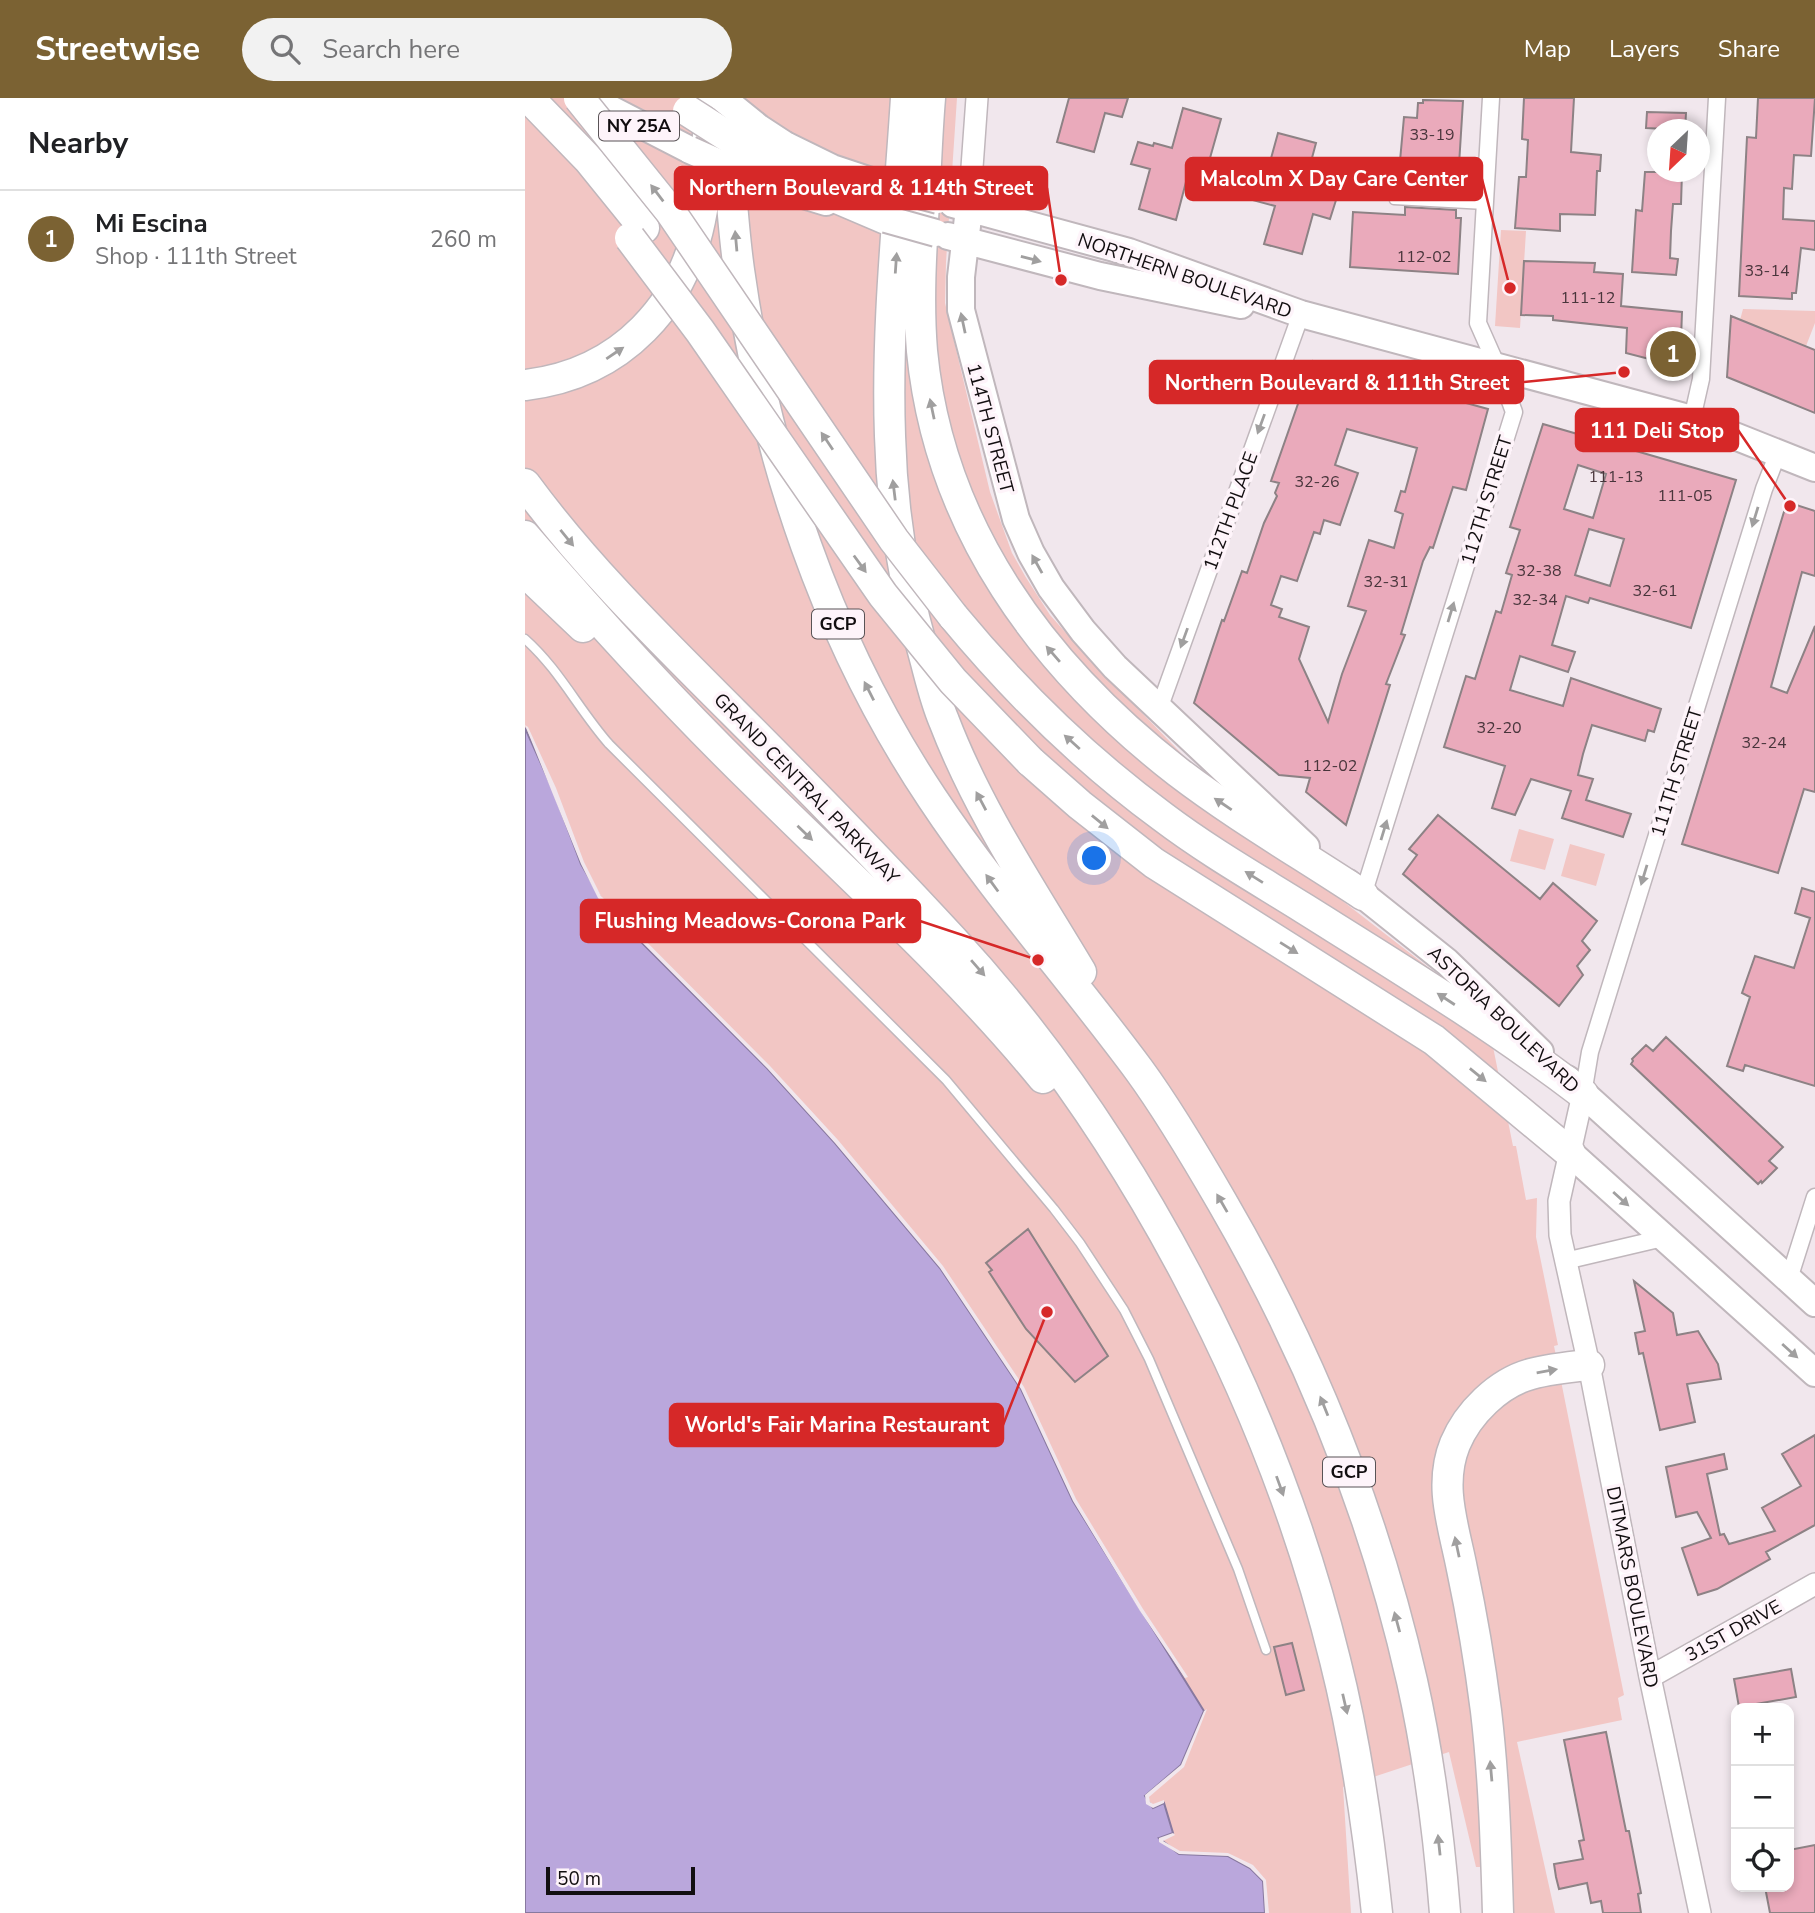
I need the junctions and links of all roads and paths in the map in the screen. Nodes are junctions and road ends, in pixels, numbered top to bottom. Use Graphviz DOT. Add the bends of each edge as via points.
graph roads {
  1 [pos="529,98"];
  2 [pos="579,98"];
  3 [pos="589,98"];
  4 [pos="722,98"];
  5 [pos="977,98"];
  6 [pos="1491,98"];
  7 [pos="1717,98"];
  8 [pos="924,100"];
  9 [pos="690,102"];
  10 [pos="525,122"];
  11 [pos="775,165"];
  12 [pos="1394,200"];
  13 [pos="1485,205"];
  14 [pos="969,208"];
  15 [pos="886,219"];
  16 [pos="637,233"];
  17 [pos="965,241"];
  18 [pos="1301,314"];
  19 [pos="1497,366"];
  20 [pos="539,383"];
  21 [pos="1692,419"];
  22 [pos="1777,453"];
  23 [pos="1815,468"];
  24 [pos="525,484"];
  25 [pos="525,536"];
  26 [pos="525,572"];
  27 [pos="525,639"];
  28 [pos="1159,709"];
  29 [pos="756,785"];
  30 [pos="1363,895"];
  31 [pos="1140,1071"];
  32 [pos="1583,1094"];
  33 [pos="1570,1153"];
  34 [pos="1815,1197"];
  35 [pos="1663,1238"];
  36 [pos="1565,1261"];
  37 [pos="1789,1279"];
  38 [pos="1815,1303"];
  39 [pos="1225,1356"];
  40 [pos="1589,1364"];
  41 [pos="1815,1373"];
  42 [pos="1815,1584"];
  43 [pos="1266,1650"];
  44 [pos="1650,1677"];
  45 [pos="1377,1913"];
  46 [pos="1445,1913"];
  47 [pos="1498,1913"];
  48 [pos="1700,1913"];
  1 -- 16 [label="highway" via="589,160"];
  32 -- 2 [label="highway, one-way, bridge" via="1473,1016 1205,846 1140,800 1061,732 953,616 880,520 670,211"];
  3 -- 11 [label="main road, NORTHERN BOULEVARD / NY 25A, bridge" via="690,150"];
  4 -- 11 [label="main road, NORTHERN BOULEVARD / NY 25A, bridge" via="759,128"];
  31 -- 4 [label="highway, GCP, one-way" via="1014,913 930,795 874,701 827,601 797,521 756,368 739,270"];
  5 -- 14 [label="street, 114TH STREET"];
  6 -- 13 [label="street, 112TH STREET"];
  7 -- 21 [label="street" via="1701,379"];
  30 -- 8 [label="highway, one-way" via="1204,791 1121,723 1048,649 986,556 944,456 924,368 919,274"];
  31 -- 8 [label="highway, one-way" via="964,768 943,719 911,604 892,473 889,404 891,335"];
  9 -- 11 [label="highway, bridge"];
  20 -- 9 [label="highway, one-way" via="585,370 623,348 652,321 674,289 694,244 702,211"];
  10 -- 16 [label="highway"];
  11 -- 14 [label="main road, NORTHERN BOULEVARD / NY 25A, bridge" via="831,168"];
  11 -- 15 [label="highway"];
  12 -- 13 [label="lane"];
  13 -- 19 [label="street, 112TH STREET" via="1478,323"];
  14 -- 17 [label="main road, 114TH STREET"];
  14 -- 18 [label="main road, NORTHERN BOULEVARD" via="1129,252"];
  15 -- 17 [label="main road, NORTHERN BOULEVARD, bridge"];
  16 -- 33 [label="highway, one-way, bridge" via="859,564 953,681 1030,761 1154,863 1434,1040"];
  17 -- 18 [label="main road, NORTHERN BOULEVARD, one-way" via="1111,279"];
  28 -- 17 [label="main road, 114TH STREET, one-way" via="1070,615 1020,530 963,322 960,288"];
  18 -- 19 [label="main road, NORTHERN BOULEVARD"];
  18 -- 28 [label="street, 112TH PLACE, one-way"];
  19 -- 21 [label="main road, NORTHERN BOULEVARD"];
  30 -- 19 [label="street, 112TH STREET, one-way" via="1514,412"];
  21 -- 22 [label="main road, NORTHERN BOULEVARD"];
  22 -- 23 [label="main road, NORTHERN BOULEVARD"];
  22 -- 32 [label="street, 111TH STREET, one-way" via="1590,1052"];
  24 -- 39 [label="highway, GRAND CENTRAL PARKWAY, one-way" via="591,567 882,864 1011,1007 1069,1083 1127,1174 1180,1265"];
  25 -- 29 [label="highway, GRAND CENTRAL PARKWAY"];
  26 -- 29 [label="highway"];
  27 -- 43 [label="lane" via="552,666 609,744 953,1087 1067,1226 1140,1338 1238,1569"];
  28 -- 30 [label="main road, ASTORIA BOULEVARD"];
  29 -- 39 [label="highway, GRAND CENTRAL PARKWAY, one-way" via="936,962 1032,1065 1120,1179 1177,1268"];
  30 -- 32 [label="main road, ASTORIA BOULEVARD" via="1463,976"];
  46 -- 31 [label="highway, GCP, one-way" via="1437,1827 1413,1684 1385,1579 1342,1453 1310,1373 1260,1270"];
  32 -- 33 [label="street, DITMARS BOULEVARD"];
  32 -- 37 [label="main road, ASTORIA BOULEVARD"];
  33 -- 35 [label="main road, one-way"];
  33 -- 36 [label="street, DITMARS BOULEVARD" via="1559,1201"];
  34 -- 37 [label="street"];
  35 -- 36 [label="street"];
  35 -- 41 [label="main road, one-way"];
  36 -- 40 [label="street, DITMARS BOULEVARD"];
  37 -- 38 [label="main road, ASTORIA BOULEVARD"];
  39 -- 45 [label="highway, GRAND CENTRAL PARKWAY, one-way" via="1269,1456 1326,1626 1358,1766"];
  40 -- 44 [label="street, DITMARS BOULEVARD"];
  47 -- 40 [label="highway, one-way" via="1486,1712 1448,1501 1450,1461 1463,1428 1498,1391 1529,1374"];
  42 -- 44 [label="street, 31ST DRIVE"];
  44 -- 48 [label="street, DITMARS BOULEVARD"];
}
